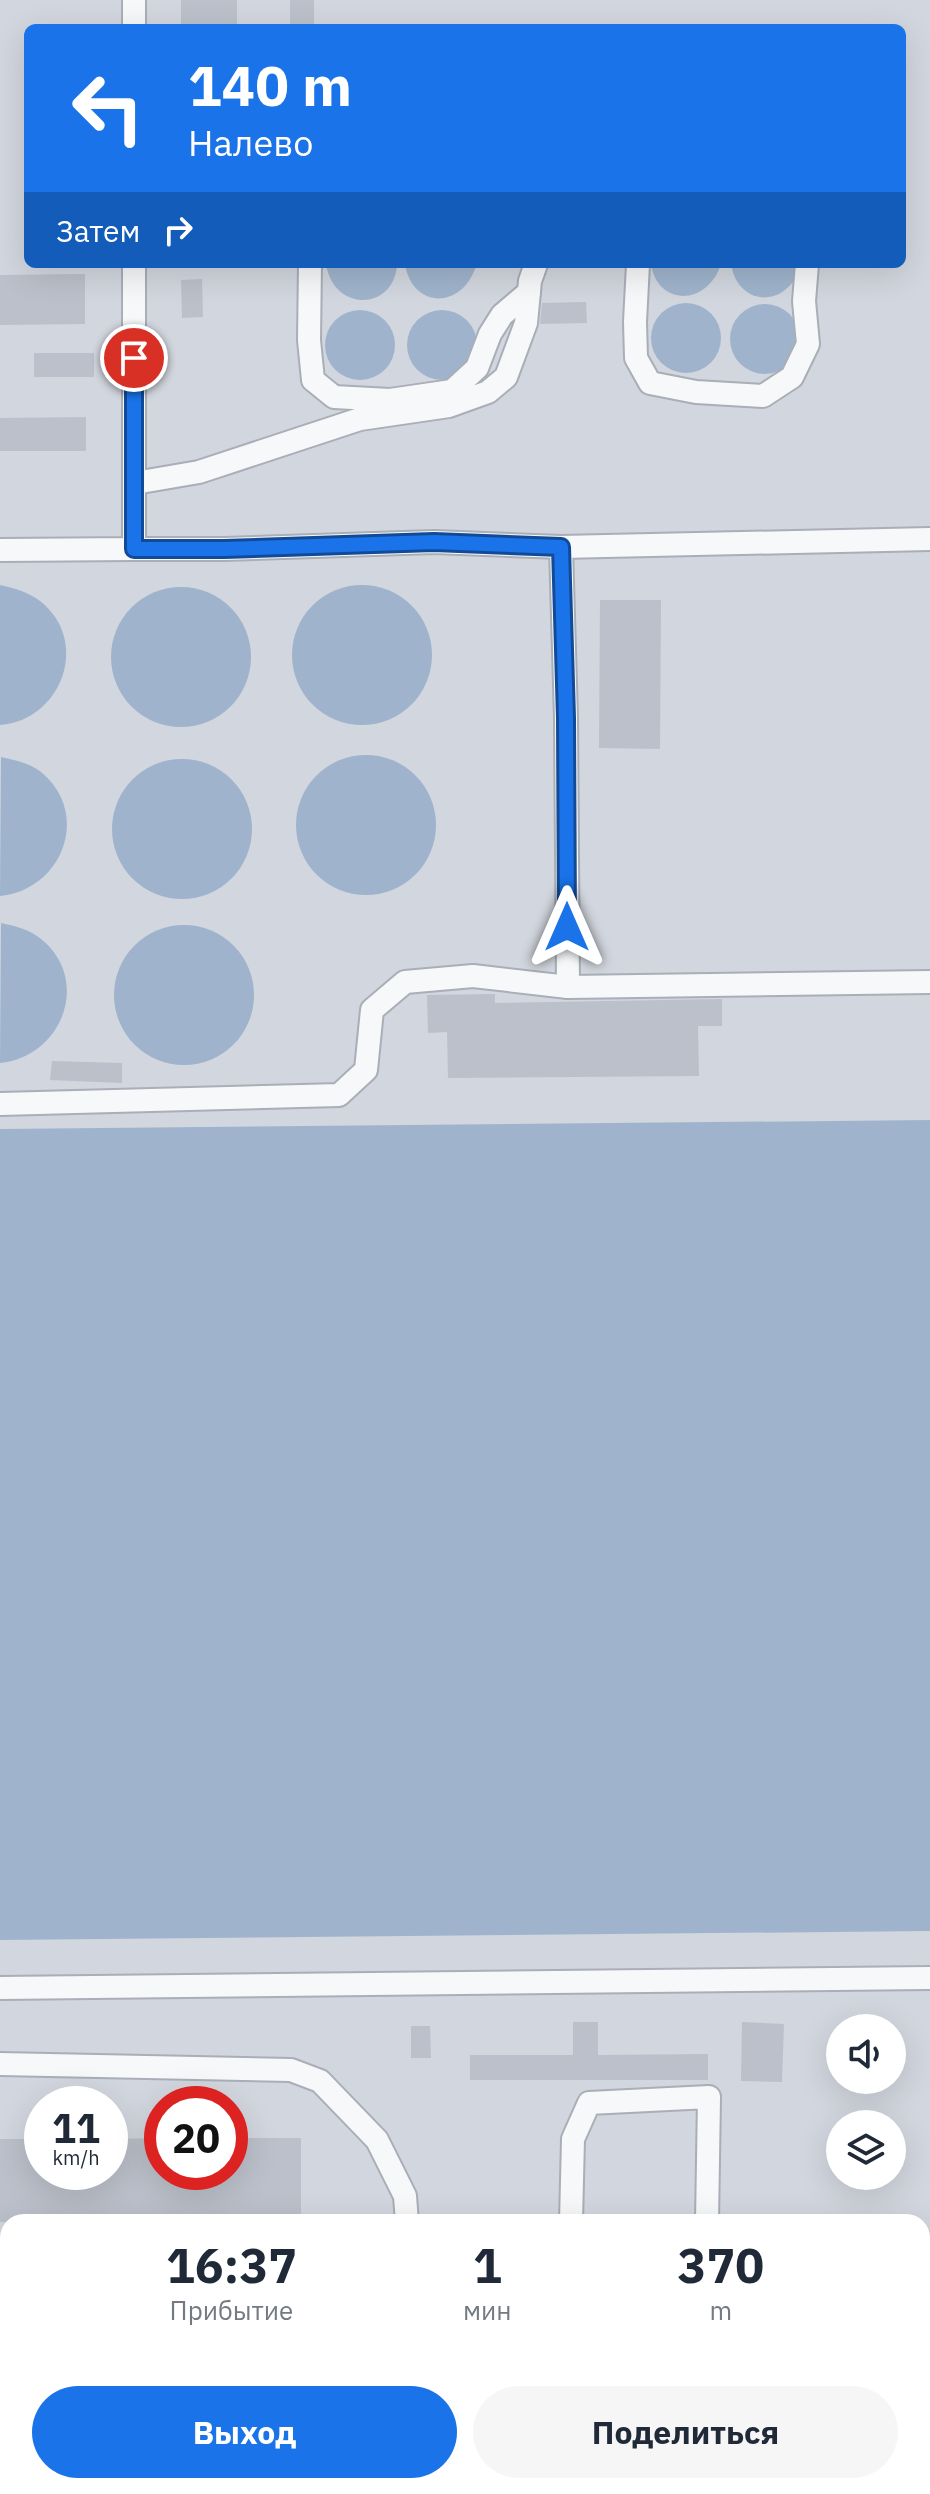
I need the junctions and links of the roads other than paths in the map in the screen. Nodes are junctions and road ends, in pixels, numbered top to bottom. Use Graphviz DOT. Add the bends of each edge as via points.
graph roads {
  1 [pos="134,0"];
  2 [pos="134,24"];
  3 [pos="134,268"];
  4 [pos="310,268"];
  5 [pos="535,268"];
  6 [pos="638,268"];
  7 [pos="807,268"];
  8 [pos="529,292"];
  9 [pos="135,483"];
  10 [pos="930,539"];
  11 [pos="561,547"];
  12 [pos="134,549"];
  13 [pos="0,550"];
  14 [pos="930,982"];
  15 [pos="568,987"];
  16 [pos="0,1104"];
  17 [pos="930,1978"];
  18 [pos="0,1988"];
  19 [pos="0,2064"];
  20 [pos="406,2214"];
  21 [pos="571,2214"];
  22 [pos="707,2214"];
  1 -- 2 [label="lane"];
  3 -- 9 [label="lane"];
  4 -- 8 [label="lane" via="313,380 334,397 390,400 452,391 477,368 502,315"];
  5 -- 8 [label="lane"];
  6 -- 7 [label="lane" via="636,358 650,383 763,396 792,377 808,344"];
  8 -- 9 [label="lane" via="526,323 506,377 488,392 449,406 360,419 199,472"];
  9 -- 12 [label="lane"];
  10 -- 11 [label="lane"];
  11 -- 12 [label="lane" via="434,542"];
  11 -- 15 [label="lane"];
  12 -- 13 [label="lane"];
  14 -- 15 [label="lane"];
  15 -- 16 [label="lane" via="473,976 405,982 372,1010 366,1070 339,1095"];
  17 -- 18 [label="lane"];
  19 -- 20 [label="lane" via="291,2070 320,2081 377,2140 405,2196"];
  21 -- 22 [label="lane" via="573,2139 589,2103 709,2097"];
}
